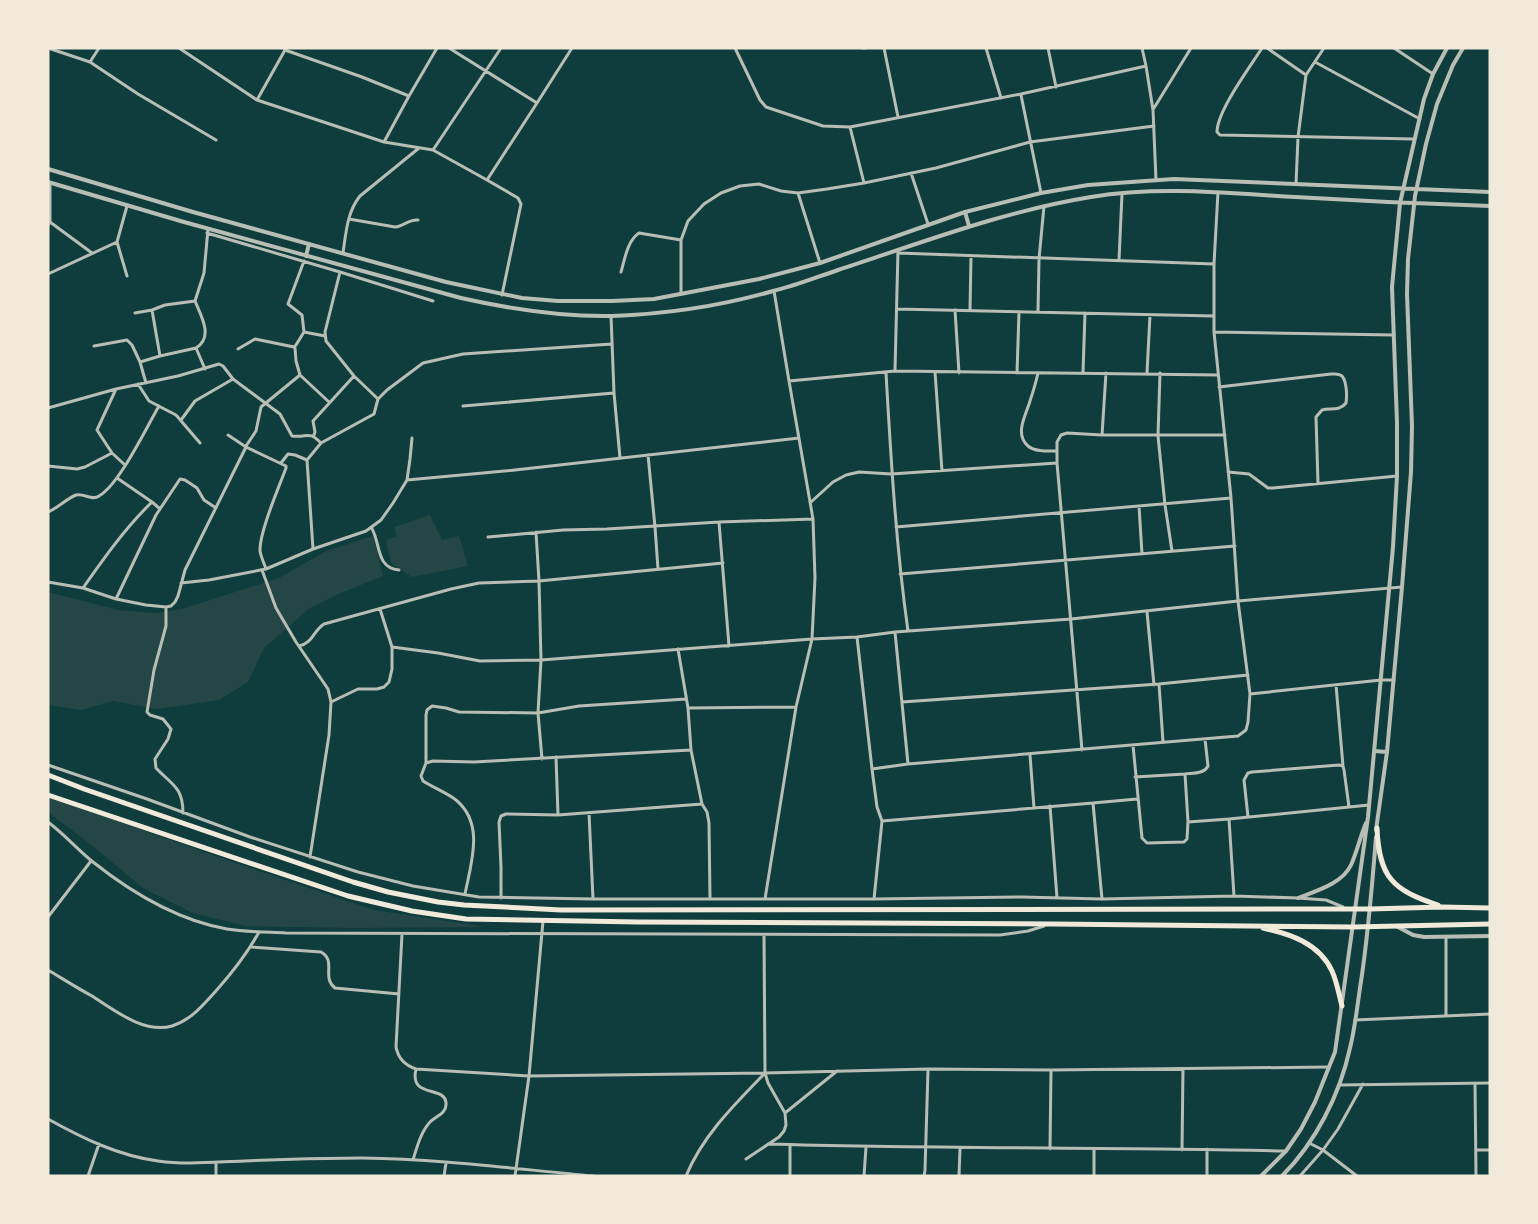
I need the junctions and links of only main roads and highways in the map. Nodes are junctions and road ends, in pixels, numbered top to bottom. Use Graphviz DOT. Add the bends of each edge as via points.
graph roads {
  1 [pos="48,775"];
  2 [pos="48,795"];
  3 [pos="1377,828"];
  4 [pos="1442,907"];
  5 [pos="1490,908"];
  6 [pos="1490,924"];
  7 [pos="1252,926"];
  8 [pos="1342,1006"];
  1 -- 4 [label="highway" via="353,882 415,898 464,905 561,910"];
  2 -- 7 [label="highway" via="348,896 438,916 638,922"];
  3 -- 4 [label="highway" via="1378,852 1393,883"];
  4 -- 5 [label="highway"];
  6 -- 7 [label="highway"];
  7 -- 8 [label="highway" via="1311,945 1332,971"];
}
